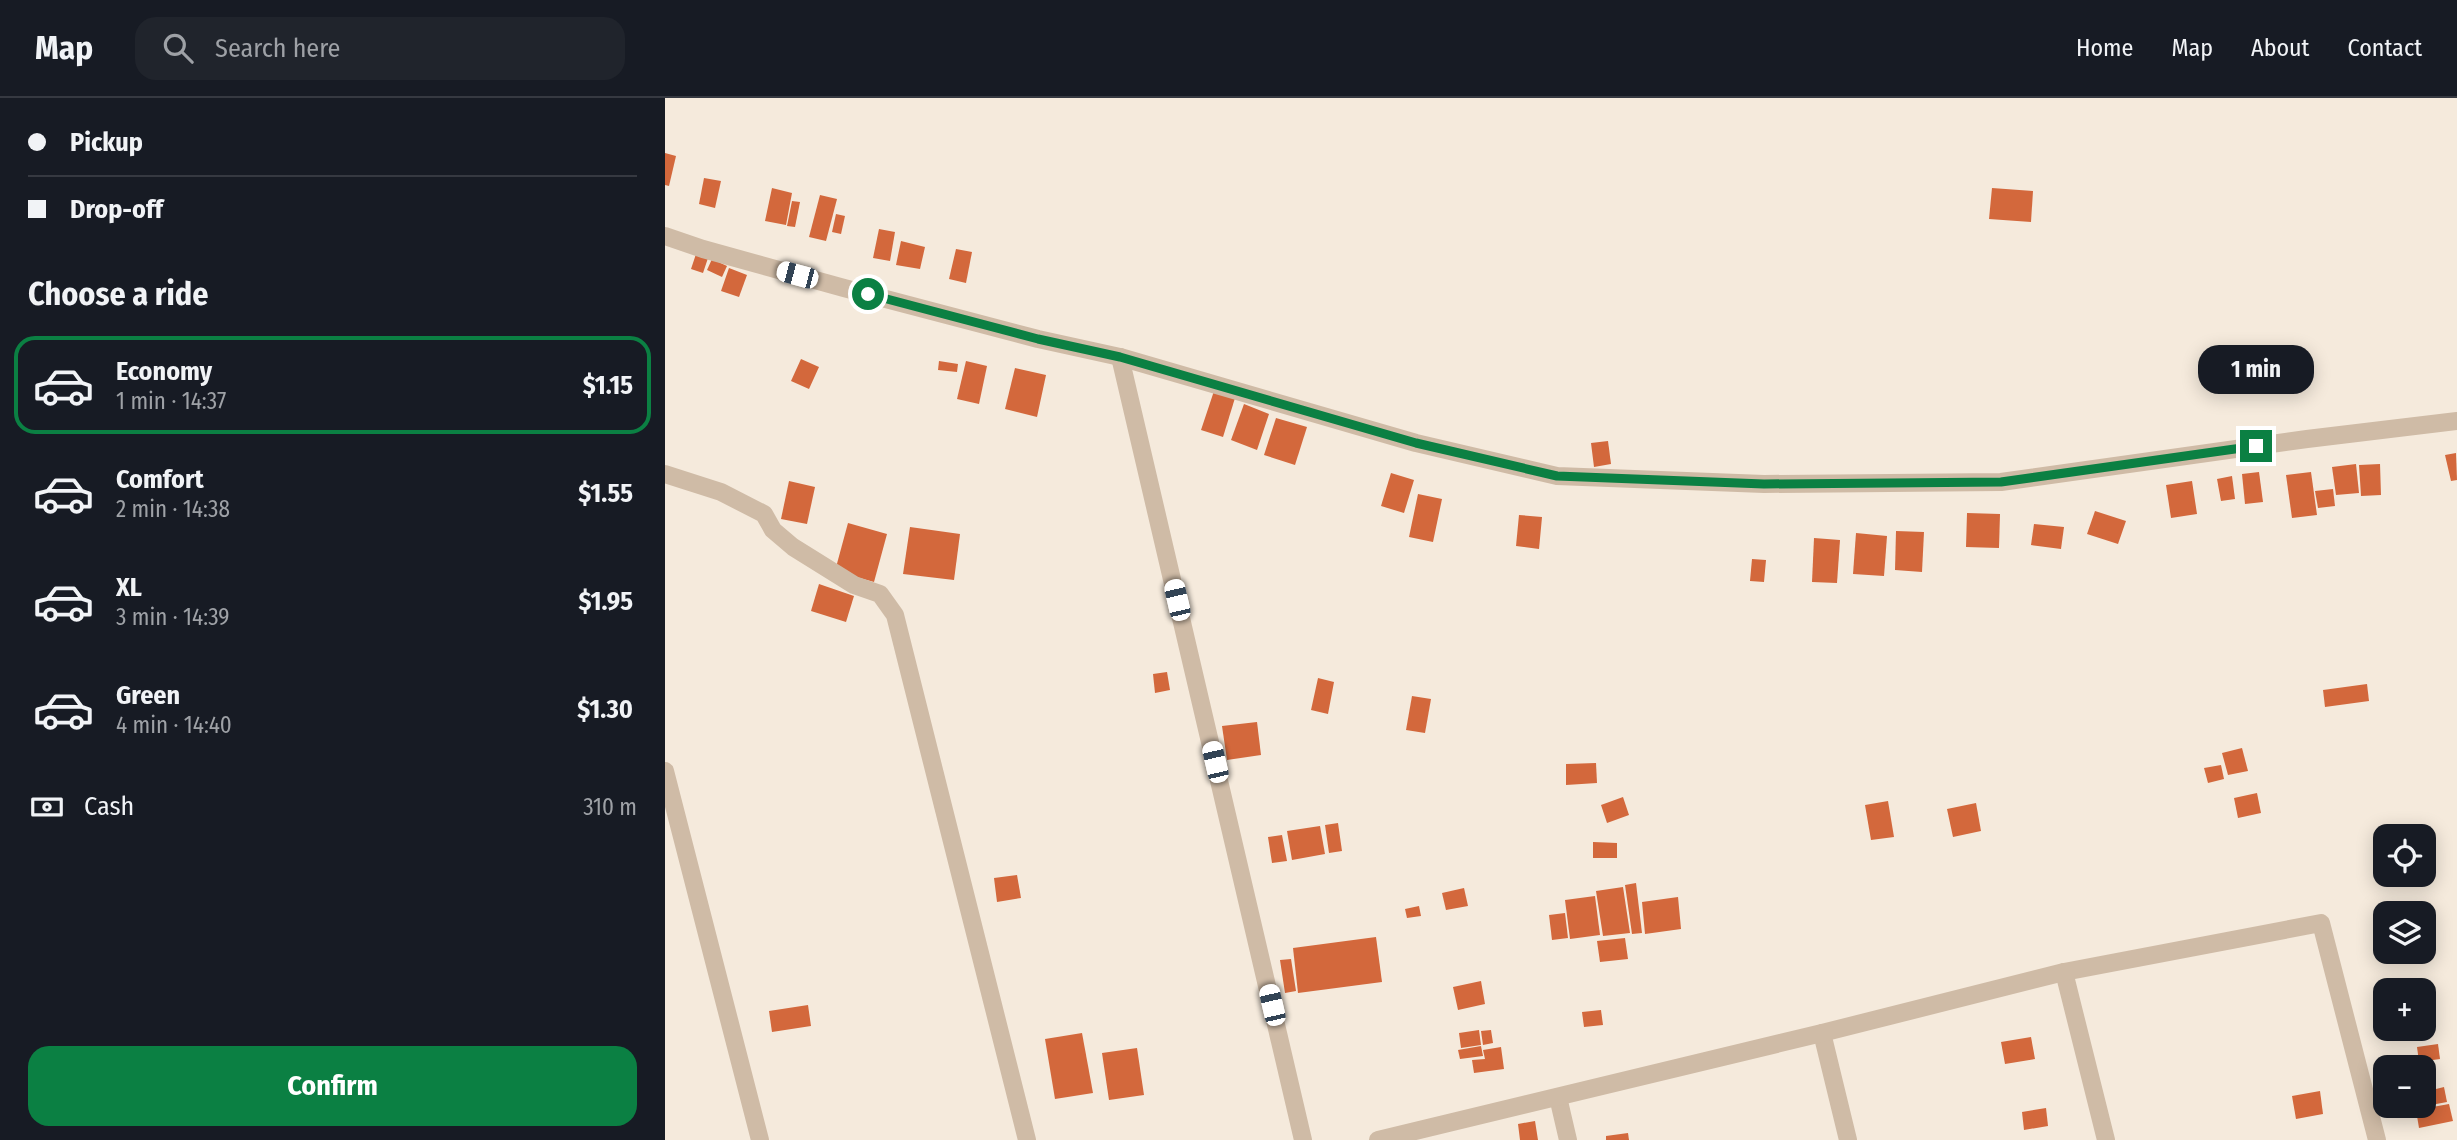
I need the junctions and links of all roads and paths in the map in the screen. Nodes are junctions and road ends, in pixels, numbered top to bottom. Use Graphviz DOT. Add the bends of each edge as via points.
graph roads {
  1 [pos="665,236"];
  2 [pos="1120,357"];
  3 [pos="2457,421"];
  4 [pos="665,474"];
  5 [pos="665,771"];
  6 [pos="2064,972"];
  7 [pos="1822,1033"];
  8 [pos="1558,1097"];
  9 [pos="760,1140"];
  10 [pos="1027,1140"];
  11 [pos="1303,1140"];
  12 [pos="1377,1140"];
  13 [pos="1569,1140"];
  14 [pos="1848,1140"];
  15 [pos="2106,1140"];
  16 [pos="2377,1140"];
  1 -- 2 [label="street" via="844,288"];
  2 -- 3 [label="street" via="1416,443 1557,476 1764,484 2001,482"];
  2 -- 11 [label="street"];
  4 -- 10 [label="street" via="721,492 764,514 773,530 793,547 854,585 880,594 895,615"];
  5 -- 9 [label="street"];
  6 -- 7 [label="street"];
  6 -- 15 [label="street"];
  6 -- 16 [label="street" via="2321,923"];
  7 -- 8 [label="street"];
  7 -- 14 [label="street"];
  8 -- 12 [label="street"];
  8 -- 13 [label="street"];
}
